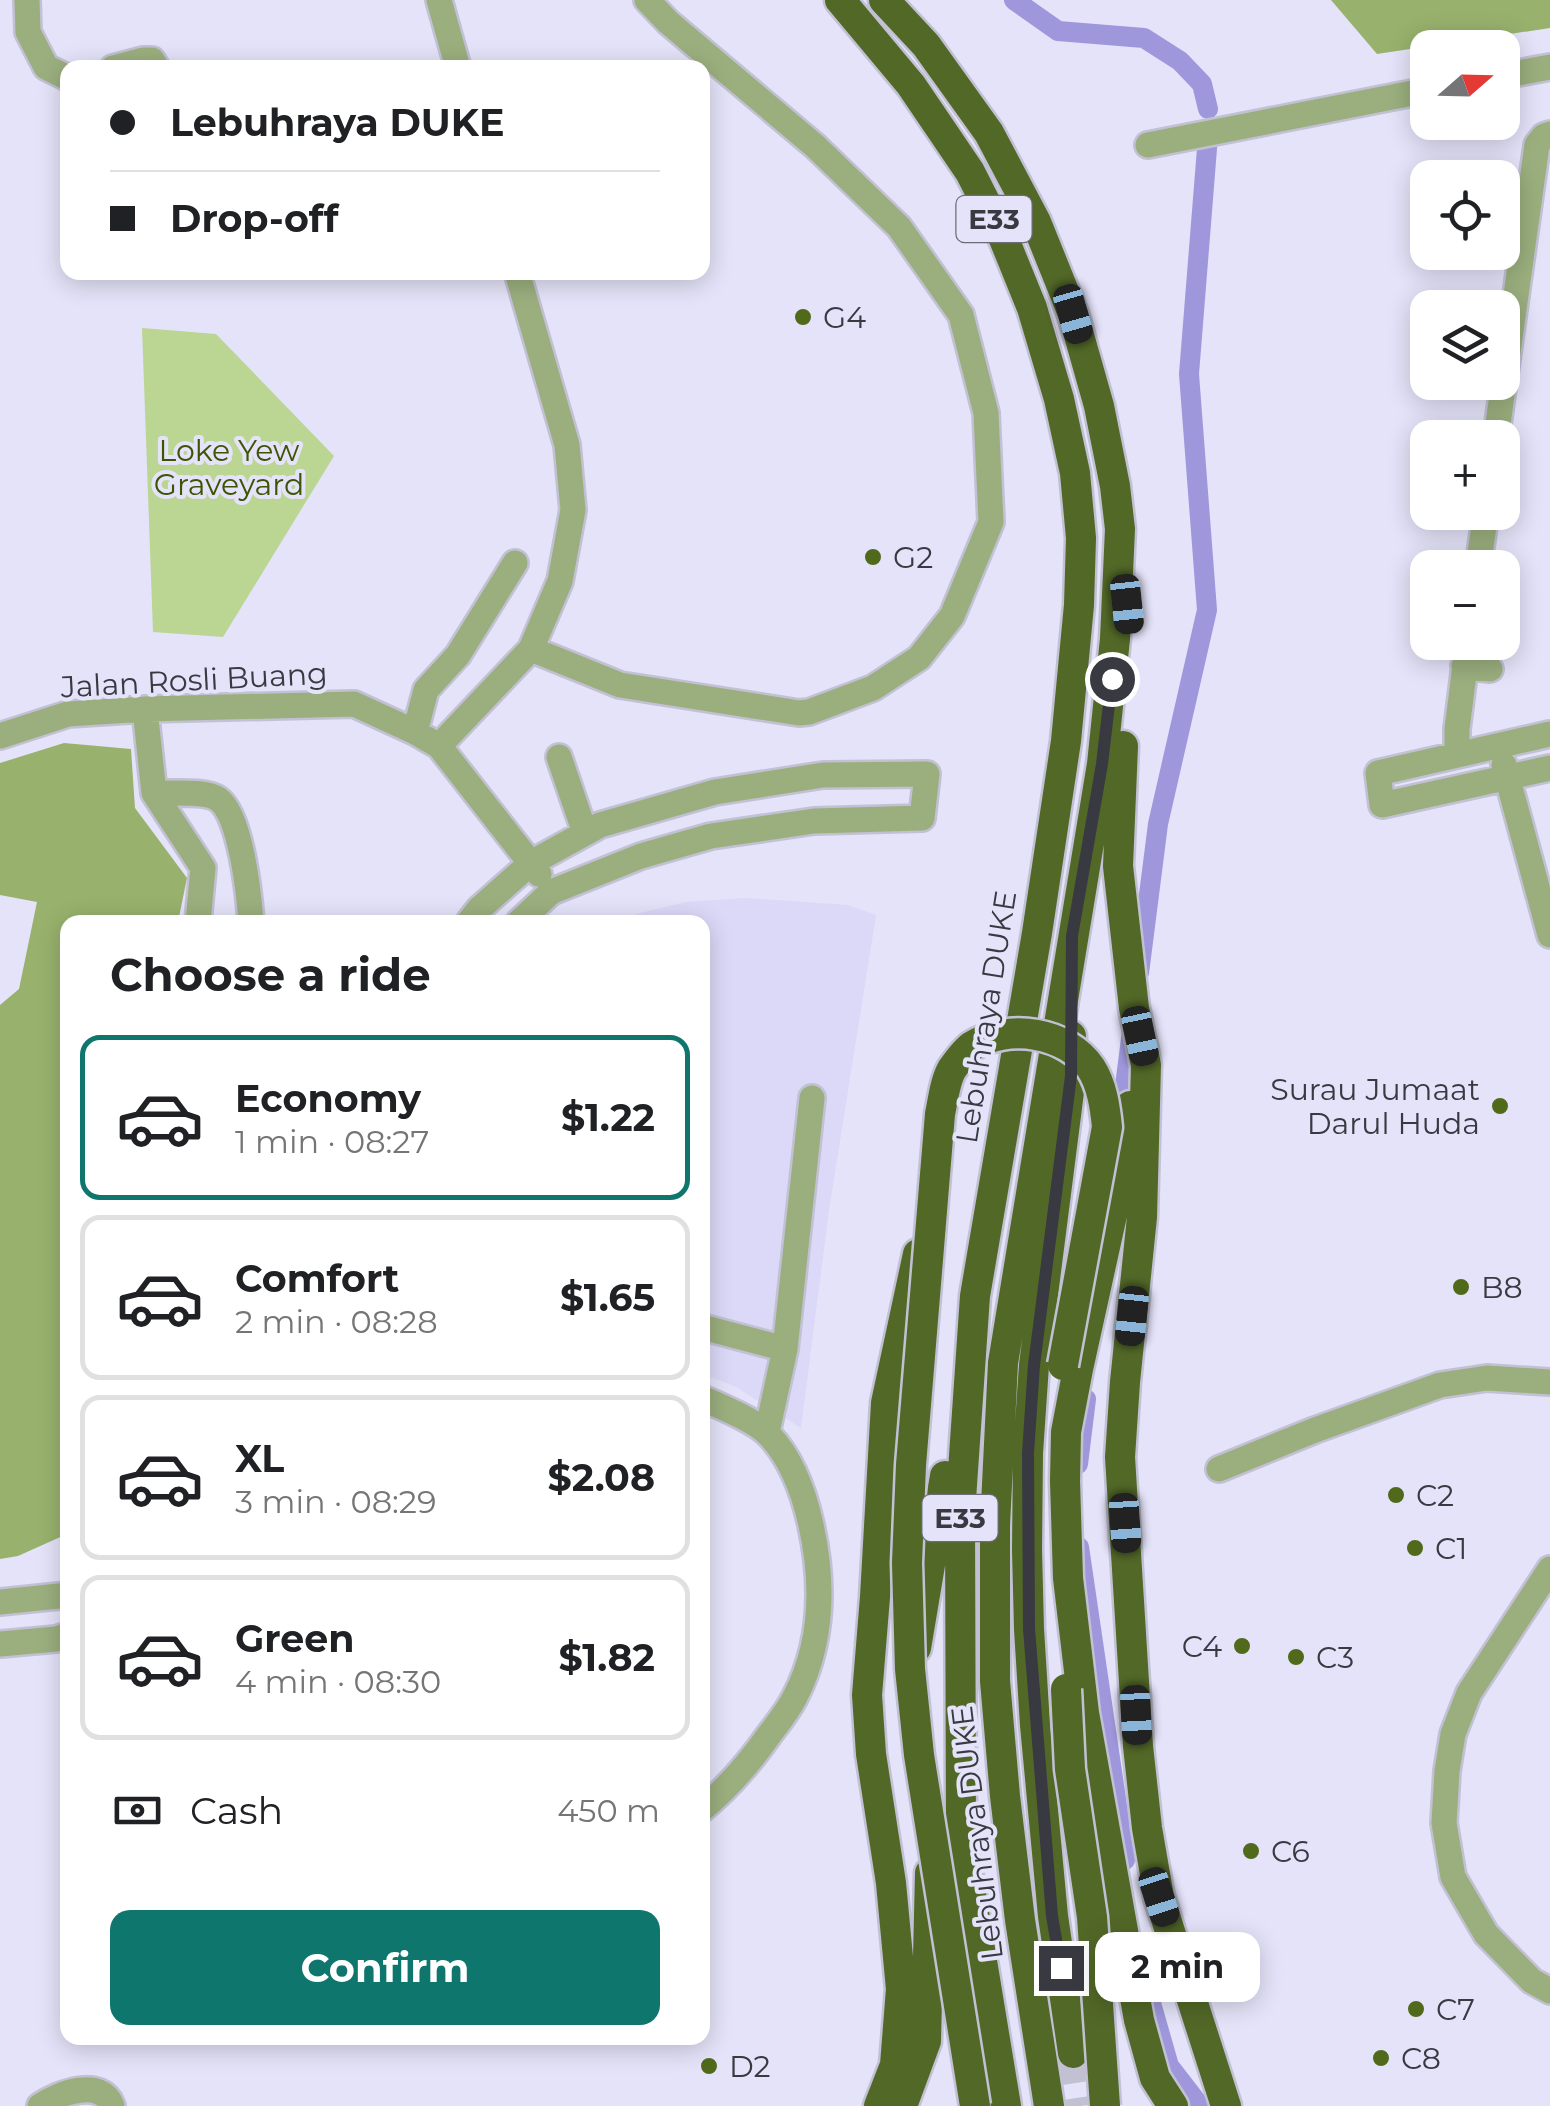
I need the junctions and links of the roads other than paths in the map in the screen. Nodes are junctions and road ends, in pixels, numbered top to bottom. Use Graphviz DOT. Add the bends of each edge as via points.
graph roads {
  1 [pos="27,0"];
  2 [pos="440,0"];
  3 [pos="648,0"];
  4 [pos="840,0"];
  5 [pos="884,0"];
  6 [pos="456,60"];
  7 [pos="1550,67"];
  8 [pos="1520,73"];
  9 [pos="60,74"];
  10 [pos="1410,94"];
  11 [pos="1550,134"];
  12 [pos="1148,145"];
  13 [pos="519,280"];
  14 [pos="1499,420"];
  15 [pos="1120,529"];
  16 [pos="515,563"];
  17 [pos="531,649"];
  18 [pos="1474,660"];
  19 [pos="145,709"];
  20 [pos="414,732"];
  21 [pos="1550,734"];
  22 [pos="0,736"];
  23 [pos="438,746"];
  24 [pos="1498,746"];
  25 [pos="1457,755"];
  26 [pos="560,757"];
  27 [pos="1545,769"];
  28 [pos="1508,778"];
  29 [pos="1480,784"];
  30 [pos="154,794"];
  31 [pos="1520,819"];
  32 [pos="585,833"];
  33 [pos="531,863"];
  34 [pos="551,892"];
  35 [pos="199,915"];
  36 [pos="251,915"];
  37 [pos="474,915"];
  38 [pos="526,915"];
  39 [pos="1550,934"];
  40 [pos="1072,936"];
  41 [pos="1134,1008"];
  42 [pos="812,1098"];
  43 [pos="935,1178"];
  44 [pos="975,1296"];
  45 [pos="710,1329"];
  46 [pos="785,1349"];
  47 [pos="1550,1382"];
  48 [pos="710,1402"];
  49 [pos="767,1432"];
  50 [pos="1220,1469"];
  51 [pos="1550,1569"];
  52 [pos="60,1597"];
  53 [pos="0,1602"];
  54 [pos="60,1638"];
  55 [pos="0,1644"];
  56 [pos="1066,1688"];
  57 [pos="710,1801"];
  58 [pos="1046,1834"];
  59 [pos="930,1868"];
  60 [pos="1550,1991"];
  61 [pos="1139,2020"];
  62 [pos="1072,2052"];
  63 [pos="40,2106"];
  64 [pos="112,2106"];
  65 [pos="878,2106"];
  66 [pos="902,2106"];
  67 [pos="972,2106"];
  68 [pos="1006,2106"];
  69 [pos="1049,2106"];
  70 [pos="1106,2106"];
  71 [pos="1116,2106"];
  72 [pos="1172,2106"];
  73 [pos="1226,2106"];
  1 -- 9 [label="street" via="28,32 46,67"];
  2 -- 6 [label="street"];
  3 -- 17 [label="street" via="899,226 962,315 986,414 991,522 952,616 920,658 873,688 809,712 620,685"];
  4 -- 44 [label="highway, Lebuhraya DUKE / E33" via="911,85 970,172 1004,239 1032,308 1075,473 1079,605 1066,742"];
  5 -- 15 [label="highway, Lebuhraya DUKE / E33" via="926,45 989,134 1036,222 1073,314 1099,406"];
  7 -- 8 [label="street"];
  10 -- 12 [label="street"];
  11 -- 14 [label="street" via="1537,145"];
  13 -- 17 [label="street" via="567,445 573,510 560,581"];
  15 -- 40 [label="highway, Lebuhraya DUKE / E33" via="1108,718"];
  15 -- 41 [label="highway" via="1131,642 1118,866"];
  16 -- 20 [label="street" via="458,656 426,690"];
  17 -- 23 [label="street"];
  18 -- 25 [label="street" via="1456,729"];
  19 -- 20 [label="street, Jalan Rosli Buang" via="354,704"];
  19 -- 22 [label="street, Jalan Rosli Buang" via="68,714"];
  19 -- 30 [label="street"];
  20 -- 23 [label="street, Jalan Rosli Buang"];
  21 -- 24 [label="street"];
  23 -- 33 [label="street, Jalan Rosli Buang"];
  24 -- 25 [label="street"];
  24 -- 28 [label="street"];
  25 -- 29 [label="street" via="1378,773 1382,805"];
  26 -- 32 [label="street"];
  27 -- 28 [label="street"];
  27 -- 31 [label="street"];
  28 -- 29 [label="street"];
  28 -- 31 [label="street"];
  29 -- 31 [label="street"];
  30 -- 35 [label="street" via="203,868"];
  30 -- 36 [label="street" via="217,798 230,815"];
  31 -- 39 [label="street"];
  32 -- 33 [label="street"];
  32 -- 34 [label="street" via="715,792 822,775 926,774 922,818 814,821 711,836"];
  33 -- 34 [label="street, Jalan Rosli Buang"];
  33 -- 37 [label="street"];
  34 -- 38 [label="street"];
  40 -- 58 [label="highway" via="1071,1076 1028,1453 1029,1629"];
  40 -- 69 [label="highway, Lebuhraya DUKE / E33" via="1003,1362 995,1525 995,1681 1005,1796"];
  41 -- 61 [label="highway" via="1128,1119 1069,1416 1064,1482 1084,1714"];
  41 -- 73 [label="highway" via="1146,1065 1146,1133 1120,1457 1138,1746 1159,1897"];
  42 -- 46 [label="street"];
  43 -- 56 [label="highway, bridge" via="950,1072 971,1046 1035,1034 1066,1044 1090,1067 1104,1098 1107,1127 1051,1464 1054,1592"];
  43 -- 65 [label="highway, bridge" via="886,1404 867,1695 901,1989 895,2066"];
  43 -- 67 [label="highway, bridge" via="911,1465 910,1669"];
  44 -- 59 [label="highway" via="916,1649"];
  44 -- 68 [label="highway, Lebuhraya DUKE / E33" via="960,1514 962,1834"];
  45 -- 46 [label="street"];
  46 -- 49 [label="street"];
  47 -- 50 [label="street" via="1487,1378 1440,1384"];
  48 -- 49 [label="street"];
  49 -- 57 [label="street" via="786,1457 810,1518 819,1576 816,1640 794,1701"];
  51 -- 60 [label="street" via="1468,1693 1446,1771 1444,1824 1454,1877 1486,1934"];
  52 -- 53 [label="street"];
  54 -- 55 [label="street"];
  56 -- 61 [label="highway, bridge"];
  56 -- 70 [label="highway, bridge"];
  58 -- 62 [label="highway"];
  58 -- 71 [label="highway" via="1068,1914 1087,2045"];
  59 -- 66 [label="highway" via="926,2042"];
  59 -- 67 [label="highway"];
  61 -- 72 [label="highway" via="1155,2078"];
  63 -- 64 [label="street" via="64,2093 94,2090 106,2093"];
}
